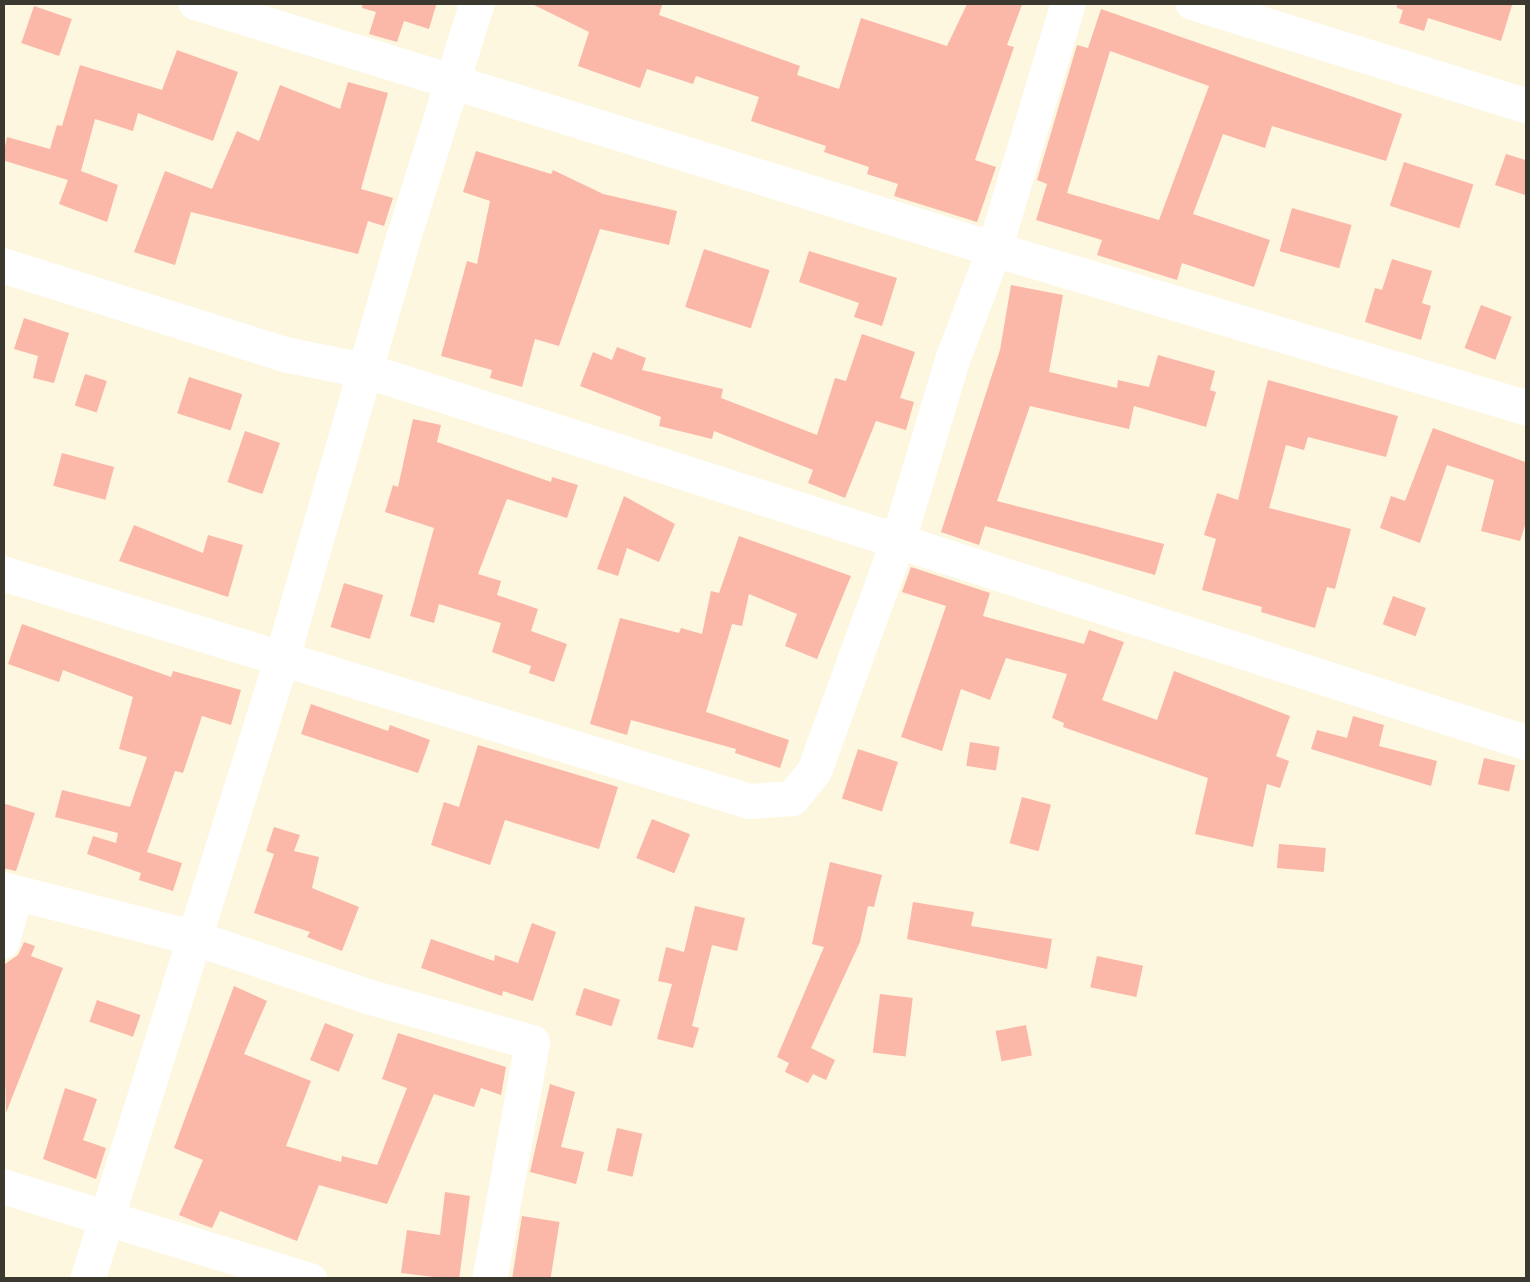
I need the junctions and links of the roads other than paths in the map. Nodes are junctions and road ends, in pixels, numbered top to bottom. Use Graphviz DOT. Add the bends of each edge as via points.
graph roads {
  1 [pos="195,2"];
  2 [pos="478,2"];
  3 [pos="1068,2"];
  4 [pos="1192,2"];
  5 [pos="453,81"];
  6 [pos="1528,106"];
  7 [pos="994,250"];
  8 [pos="2,266"];
  9 [pos="368,371"];
  10 [pos="1528,408"];
  11 [pos="898,540"];
  12 [pos="2,573"];
  13 [pos="282,657"];
  14 [pos="1528,743"];
  15 [pos="9,891"];
  16 [pos="192,937"];
  17 [pos="2,940"];
  18 [pos="2,1186"];
  19 [pos="108,1218"];
  20 [pos="87,1280"];
  21 [pos="310,1280"];
  22 [pos="489,1280"];
  1 -- 5 [label="street"];
  2 -- 5 [label="street"];
  3 -- 7 [label="street"];
  4 -- 6 [label="street"];
  5 -- 7 [label="street"];
  5 -- 9 [label="street"];
  7 -- 10 [label="street"];
  7 -- 11 [label="street"];
  8 -- 9 [label="street" via="284,354"];
  9 -- 11 [label="street"];
  9 -- 13 [label="street"];
  11 -- 13 [label="street" via="814,771 792,798 750,801"];
  11 -- 14 [label="street"];
  12 -- 13 [label="street"];
  13 -- 16 [label="street"];
  15 -- 16 [label="street"];
  15 -- 17 [label="street"];
  16 -- 19 [label="street"];
  16 -- 22 [label="street" via="532,1042"];
  18 -- 19 [label="street"];
  19 -- 20 [label="street"];
  19 -- 21 [label="street"];
}
